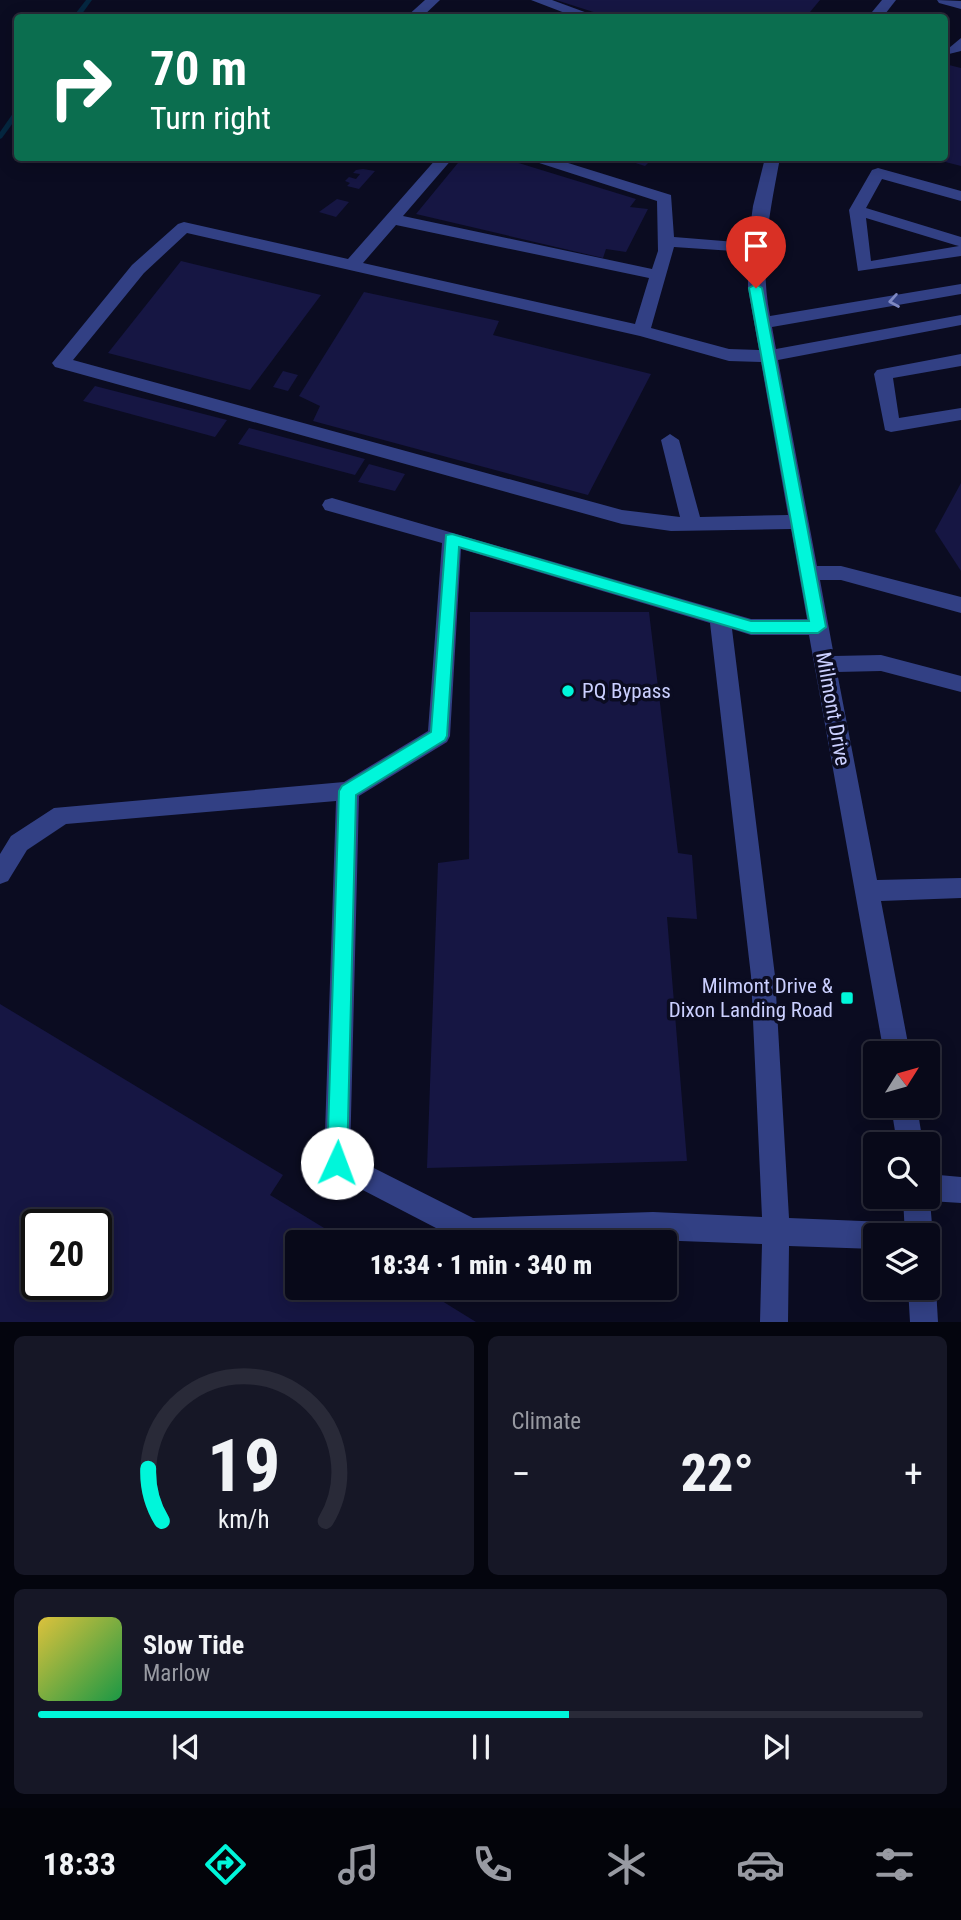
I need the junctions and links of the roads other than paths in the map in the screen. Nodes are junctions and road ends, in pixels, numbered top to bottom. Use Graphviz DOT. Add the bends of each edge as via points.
graph roads {
  1 [pos="433,0"];
  2 [pos="538,0"];
  3 [pos="889,0"];
  4 [pos="944,0"];
  5 [pos="961,5"];
  6 [pos="417,14"];
  7 [pos="582,14"];
  8 [pos="877,14"];
  9 [pos="442,161"];
  10 [pos="548,161"];
  11 [pos="772,161"];
  12 [pos="961,196"];
  13 [pos="857,210"];
  14 [pos="392,219"];
  15 [pos="666,241"];
  16 [pos="961,242"];
  17 [pos="754,248"];
  18 [pos="961,251"];
  19 [pos="354,264"];
  20 [pos="658,275"];
  21 [pos="961,289"];
  22 [pos="961,320"];
  23 [pos="762,323"];
  24 [pos="641,331"];
  25 [pos="768,356"];
  26 [pos="961,360"];
  27 [pos="961,414"];
  28 [pos="670,440"];
  29 [pos="332,505"];
  30 [pos="799,522"];
  31 [pos="692,524"];
  32 [pos="452,539"];
  33 [pos="808,573"];
  34 [pos="961,605"];
  35 [pos="720,618"];
  36 [pos="818,627"];
  37 [pos="825,664"];
  38 [pos="961,684"];
  39 [pos="348,791"];
  40 [pos="0,874"];
  41 [pos="961,888"];
  42 [pos="867,891"];
  43 [pos="895,1041"];
  44 [pos="940,1188"];
  45 [pos="961,1190"];
  46 [pos="776,1231"];
  47 [pos="863,1235"];
  48 [pos="923,1300"];
  49 [pos="774,1321"];
  50 [pos="924,1321"];
  1 -- 6 [label="street"];
  2 -- 7 [label="street"];
  3 -- 8 [label="street"];
  4 -- 5 [label="street"];
  9 -- 14 [label="street"];
  10 -- 15 [label="street" via="665,198"];
  11 -- 17 [label="street, Milmont Drive" via="761,193"];
  12 -- 13 [label="street" via="878,173"];
  13 -- 16 [label="street"];
  13 -- 18 [label="street" via="864,267"];
  14 -- 19 [label="street"];
  14 -- 20 [label="street"];
  15 -- 17 [label="street"];
  15 -- 20 [label="street"];
  17 -- 23 [label="street, Milmont Drive"];
  19 -- 24 [label="street"];
  19 -- 31 [label="street" via="184,227 138,269 61,363 622,517"];
  20 -- 24 [label="street"];
  21 -- 23 [label="street, one-way"];
  22 -- 25 [label="street"];
  23 -- 25 [label="street, Milmont Drive"];
  24 -- 25 [label="street" via="729,355"];
  25 -- 30 [label="street, Milmont Drive"];
  26 -- 27 [label="street" via="883,374 891,426"];
  28 -- 31 [label="street"];
  29 -- 32 [label="street"];
  30 -- 31 [label="street"];
  30 -- 33 [label="street, Milmont Drive"];
  32 -- 35 [label="street"];
  32 -- 39 [label="street" via="439,736"];
  33 -- 34 [label="street" via="841,573"];
  33 -- 36 [label="street, Milmont Drive"];
  35 -- 36 [label="street" via="751,627"];
  35 -- 46 [label="street" via="763,976"];
  36 -- 37 [label="street, Milmont Drive"];
  37 -- 38 [label="street" via="881,663"];
  37 -- 42 [label="street, Milmont Drive"];
  39 -- 40 [label="street" via="62,816 19,843"];
  39 -- 46 [label="street" via="337,1163 471,1232 653,1226"];
  41 -- 42 [label="street"];
  42 -- 43 [label="street, Milmont Drive"];
  44 -- 45 [label="street"];
  46 -- 47 [label="street"];
  46 -- 49 [label="street"];
  48 -- 50 [label="street"];
}
